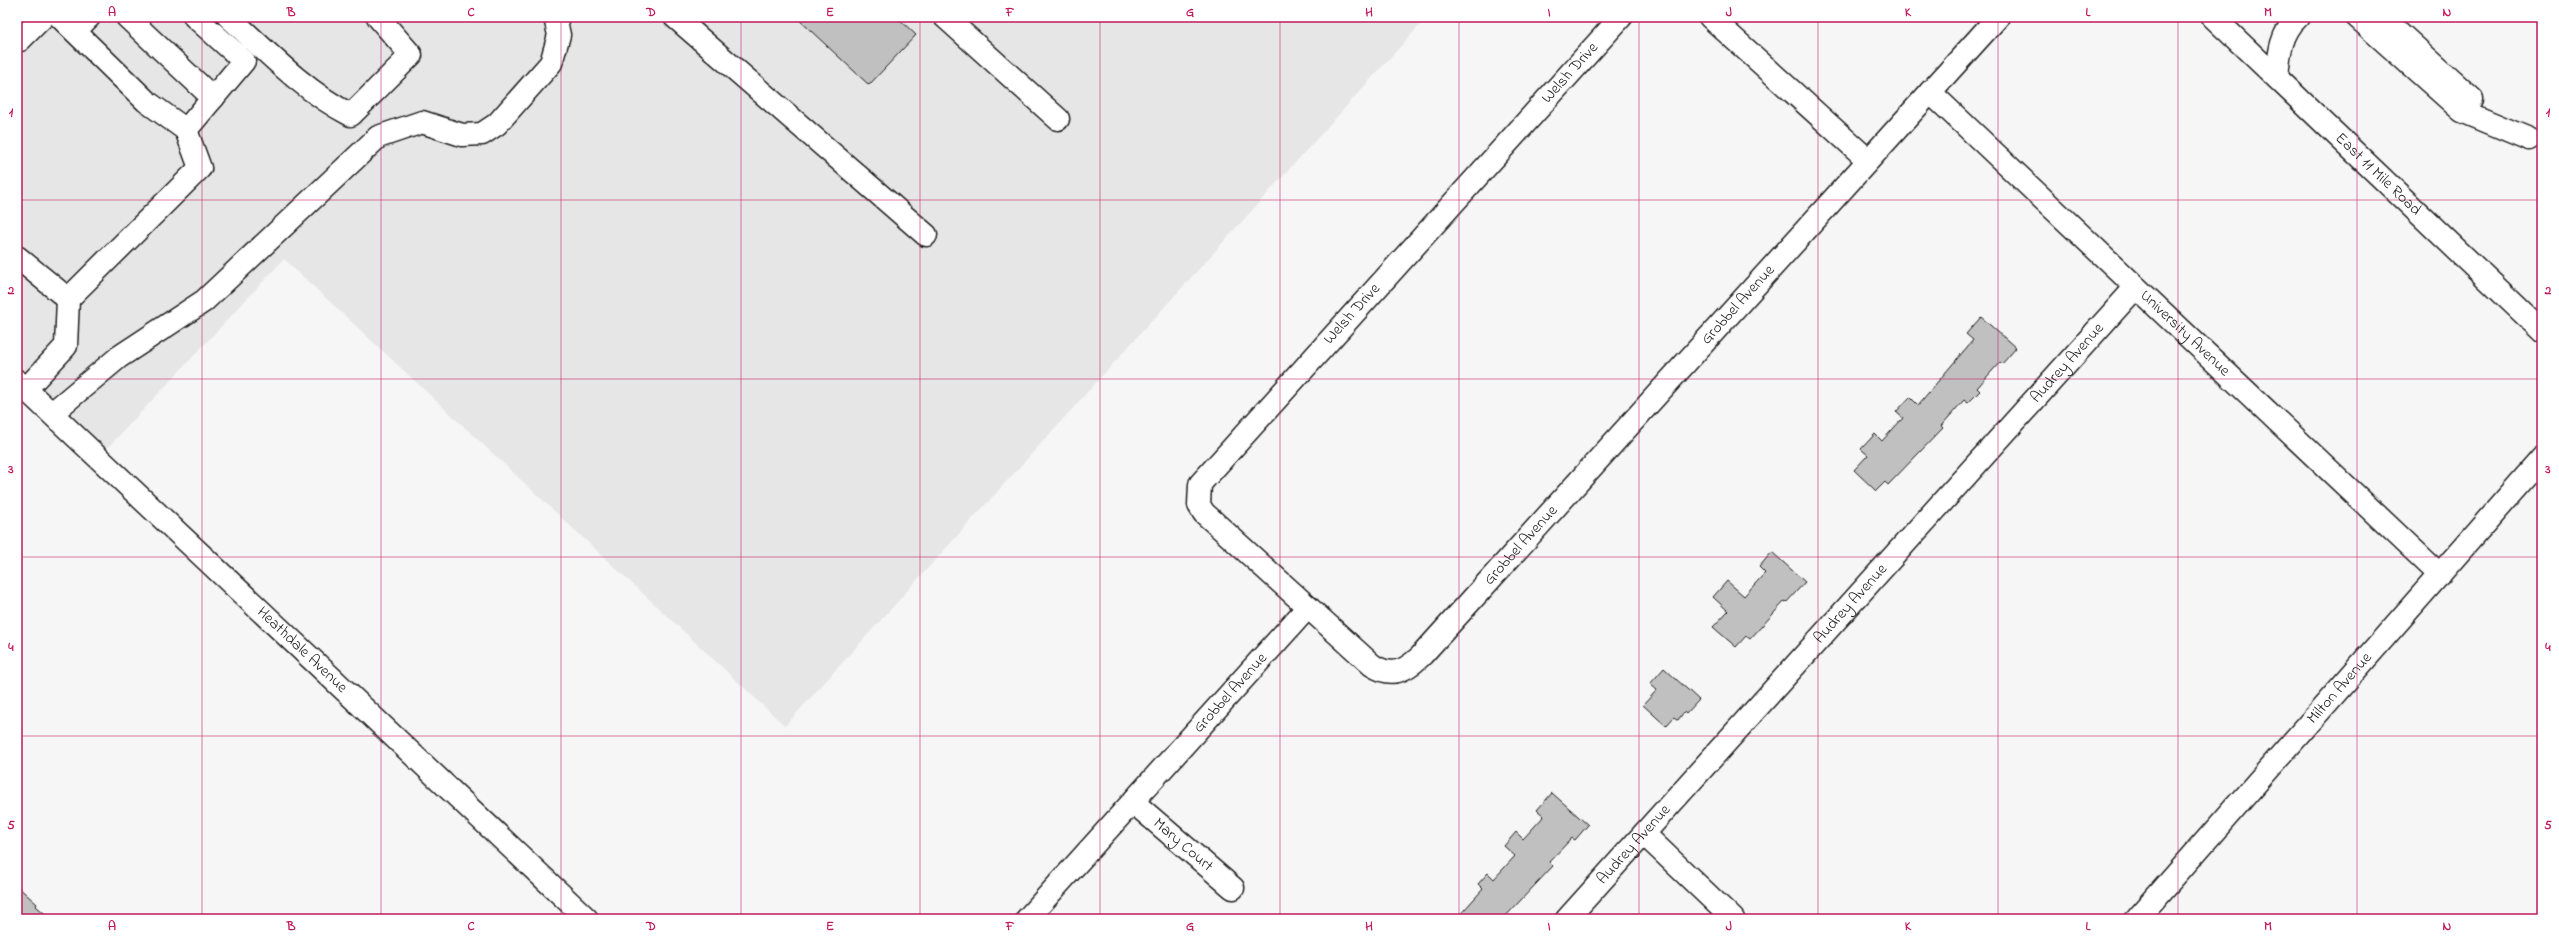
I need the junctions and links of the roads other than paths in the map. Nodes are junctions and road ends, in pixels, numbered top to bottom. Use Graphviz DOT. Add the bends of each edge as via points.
graph roads {
  1 [pos="43,17"];
  2 [pos="127,17"];
  3 [pos="195,17"];
  4 [pos="229,17"];
  5 [pos="378,17"];
  6 [pos="555,17"];
  7 [pos="675,17"];
  8 [pos="945,17"];
  9 [pos="1621,17"];
  10 [pos="1710,17"];
  11 [pos="1998,17"];
  12 [pos="2213,17"];
  13 [pos="2298,17"];
  14 [pos="2357,17"];
  15 [pos="2382,17"];
  16 [pos="74,22"];
  17 [pos="18,40"];
  18 [pos="2277,78"];
  19 [pos="1930,92"];
  20 [pos="213,98"];
  21 [pos="1058,119"];
  22 [pos="186,130"];
  23 [pos="2536,143"];
  24 [pos="1868,160"];
  25 [pos="926,235"];
  26 [pos="17,257"];
  27 [pos="2135,288"];
  28 [pos="68,299"];
  29 [pos="2542,332"];
  30 [pos="22,385"];
  31 [pos="52,413"];
  32 [pos="2542,458"];
  33 [pos="2440,575"];
  34 [pos="1308,608"];
  35 [pos="1133,802"];
  36 [pos="1644,834"];
  37 [pos="1233,888"];
  38 [pos="587,919"];
  39 [pos="1027,919"];
  40 [pos="1567,919"];
  41 [pos="1733,919"];
  42 [pos="2137,919"];
  1 -- 17 [label="street"];
  2 -- 20 [label="street"];
  3 -- 20 [label="street" via="244,61"];
  4 -- 5 [label="street" via="305,87 351,115 410,55"];
  6 -- 31 [label="street" via="559,35 551,63 497,124 482,134 462,135 422,122 378,137 204,301 119,356"];
  7 -- 25 [label="street"];
  8 -- 21 [label="street"];
  9 -- 34 [label="street, Welsh Drive" via="1200,484 1199,505 1204,513"];
  10 -- 24 [label="street"];
  11 -- 19 [label="street, Grobbel Avenue"];
  12 -- 18 [label="street, East 11 Mile Road"];
  13 -- 18 [label="street" via="2285,34"];
  14 -- 23 [label="street" via="2462,111"];
  15 -- 23 [label="street" via="2459,89 2494,116"];
  16 -- 22 [label="street" via="146,101"];
  18 -- 29 [label="street, East 11 Mile Road"];
  19 -- 24 [label="street, Grobbel Avenue"];
  19 -- 27 [label="street, University Avenue"];
  20 -- 22 [label="street"];
  22 -- 28 [label="street" via="200,168"];
  24 -- 34 [label="street, Grobbel Avenue" via="1411,665 1393,673 1378,669"];
  26 -- 28 [label="street"];
  27 -- 33 [label="street, University Avenue"];
  27 -- 36 [label="street, Audrey Avenue"];
  28 -- 30 [label="street" via="66,346"];
  30 -- 31 [label="street, Heathdale Avenue"];
  31 -- 38 [label="street, Heathdale Avenue"];
  32 -- 33 [label="street, Milton Avenue"];
  33 -- 42 [label="street, Milton Avenue"];
  34 -- 35 [label="street, Grobbel Avenue"];
  35 -- 37 [label="street, Mary Court"];
  35 -- 39 [label="street, Grobbel Avenue"];
  36 -- 40 [label="street, Audrey Avenue"];
  36 -- 41 [label="street"];
}
